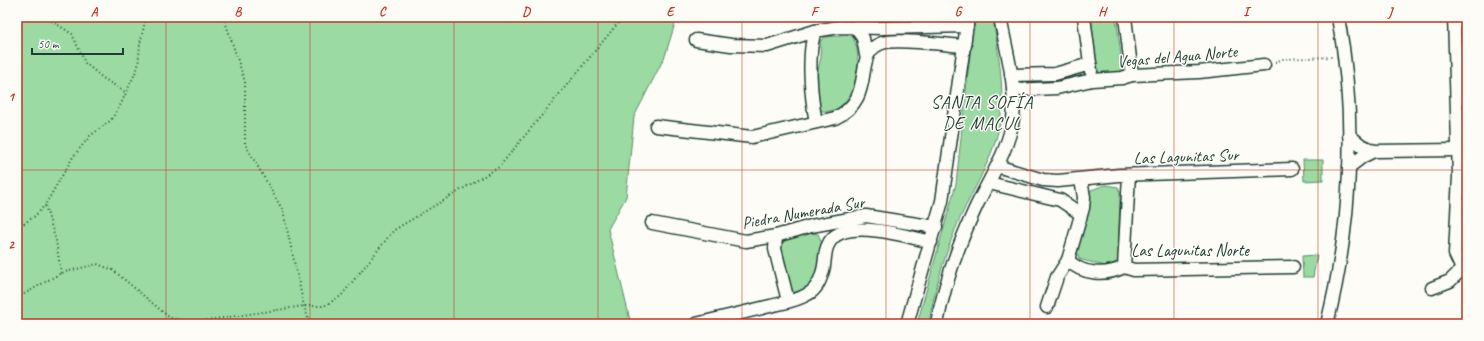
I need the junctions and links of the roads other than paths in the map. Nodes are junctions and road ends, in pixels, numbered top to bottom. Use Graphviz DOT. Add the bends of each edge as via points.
graph roads {
  1 [pos="1000,17"];
  2 [pos="1084,17"];
  3 [pos="1125,17"];
  4 [pos="1338,17"];
  5 [pos="1454,17"];
  6 [pos="967,21"];
  7 [pos="855,27"];
  8 [pos="815,31"];
  9 [pos="696,40"];
  10 [pos="965,46"];
  11 [pos="866,55"];
  12 [pos="1090,64"];
  13 [pos="1264,65"];
  14 [pos="1132,75"];
  15 [pos="1011,76"];
  16 [pos="1092,80"];
  17 [pos="1013,90"];
  18 [pos="816,122"];
  19 [pos="656,126"];
  20 [pos="1349,135"];
  21 [pos="1374,151"];
  22 [pos="1461,155"];
  23 [pos="997,166"];
  24 [pos="1349,167"];
  25 [pos="1292,169"];
  26 [pos="1129,175"];
  27 [pos="1081,180"];
  28 [pos="989,183"];
  29 [pos="1081,214"];
  30 [pos="652,223"];
  31 [pos="811,226"];
  32 [pos="936,227"];
  33 [pos="776,236"];
  34 [pos="931,242"];
  35 [pos="828,244"];
  36 [pos="1068,260"];
  37 [pos="1293,266"];
  38 [pos="1124,267"];
  39 [pos="1465,270"];
  40 [pos="1432,288"];
  41 [pos="788,301"];
  42 [pos="1047,307"];
  43 [pos="696,324"];
  44 [pos="907,324"];
  45 [pos="937,324"];
  46 [pos="1327,324"];
  1 -- 15 [label="street"];
  2 -- 12 [label="street"];
  3 -- 14 [label="street"];
  4 -- 20 [label="street" via="1348,94"];
  5 -- 22 [label="street"];
  6 -- 7 [label="street"];
  6 -- 10 [label="street"];
  7 -- 8 [label="street"];
  7 -- 11 [label="street" via="864,38"];
  8 -- 9 [label="street" via="767,46 730,45"];
  8 -- 18 [label="street" via="811,44 812,102"];
  10 -- 11 [label="street" via="890,42 875,46"];
  10 -- 32 [label="street"];
  11 -- 18 [label="street" via="861,92 852,107 835,118"];
  12 -- 15 [label="street" via="1055,74"];
  12 -- 16 [label="street"];
  13 -- 14 [label="street, Vegas del Agua Norte" via="1199,72"];
  14 -- 16 [label="street, Vegas del Agua Norte"];
  15 -- 17 [label="street"];
  16 -- 17 [label="street, Vegas del Agua Norte" via="1058,88"];
  17 -- 23 [label="street" via="1010,132"];
  18 -- 19 [label="street" via="752,137"];
  20 -- 21 [label="street" via="1360,145"];
  20 -- 24 [label="street"];
  21 -- 22 [label="street"];
  21 -- 24 [label="street"];
  22 -- 39 [label="street" via="1455,250 1458,262"];
  23 -- 27 [label="street, Las Lagunitas Sur" via="1043,180"];
  23 -- 28 [label="street"];
  24 -- 46 [label="street" via="1341,259"];
  25 -- 26 [label="street, Las Lagunitas Sur"];
  26 -- 27 [label="street, Las Lagunitas Sur"];
  26 -- 38 [label="street"];
  27 -- 29 [label="street" via="1084,197"];
  28 -- 29 [label="street" via="1060,200"];
  28 -- 45 [label="street" via="957,250"];
  29 -- 36 [label="street"];
  30 -- 33 [label="street, Piedra Numerada Sur" via="734,240 746,241"];
  31 -- 32 [label="street, Piedra Numerada Sur" via="866,216"];
  31 -- 33 [label="street, Piedra Numerada Sur"];
  31 -- 35 [label="street" via="822,232"];
  32 -- 34 [label="street"];
  33 -- 41 [label="street" via="775,249"];
  34 -- 35 [label="street" via="864,229 842,233"];
  34 -- 44 [label="street"];
  35 -- 41 [label="street" via="822,272 815,288 809,294"];
  36 -- 38 [label="street, Las Lagunitas Norte" via="1074,266 1100,274 1115,272"];
  36 -- 42 [label="street" via="1057,277"];
  37 -- 38 [label="street, Las Lagunitas Norte" via="1134,270"];
  39 -- 40 [label="street" via="1450,281"];
  41 -- 43 [label="street"];
}
